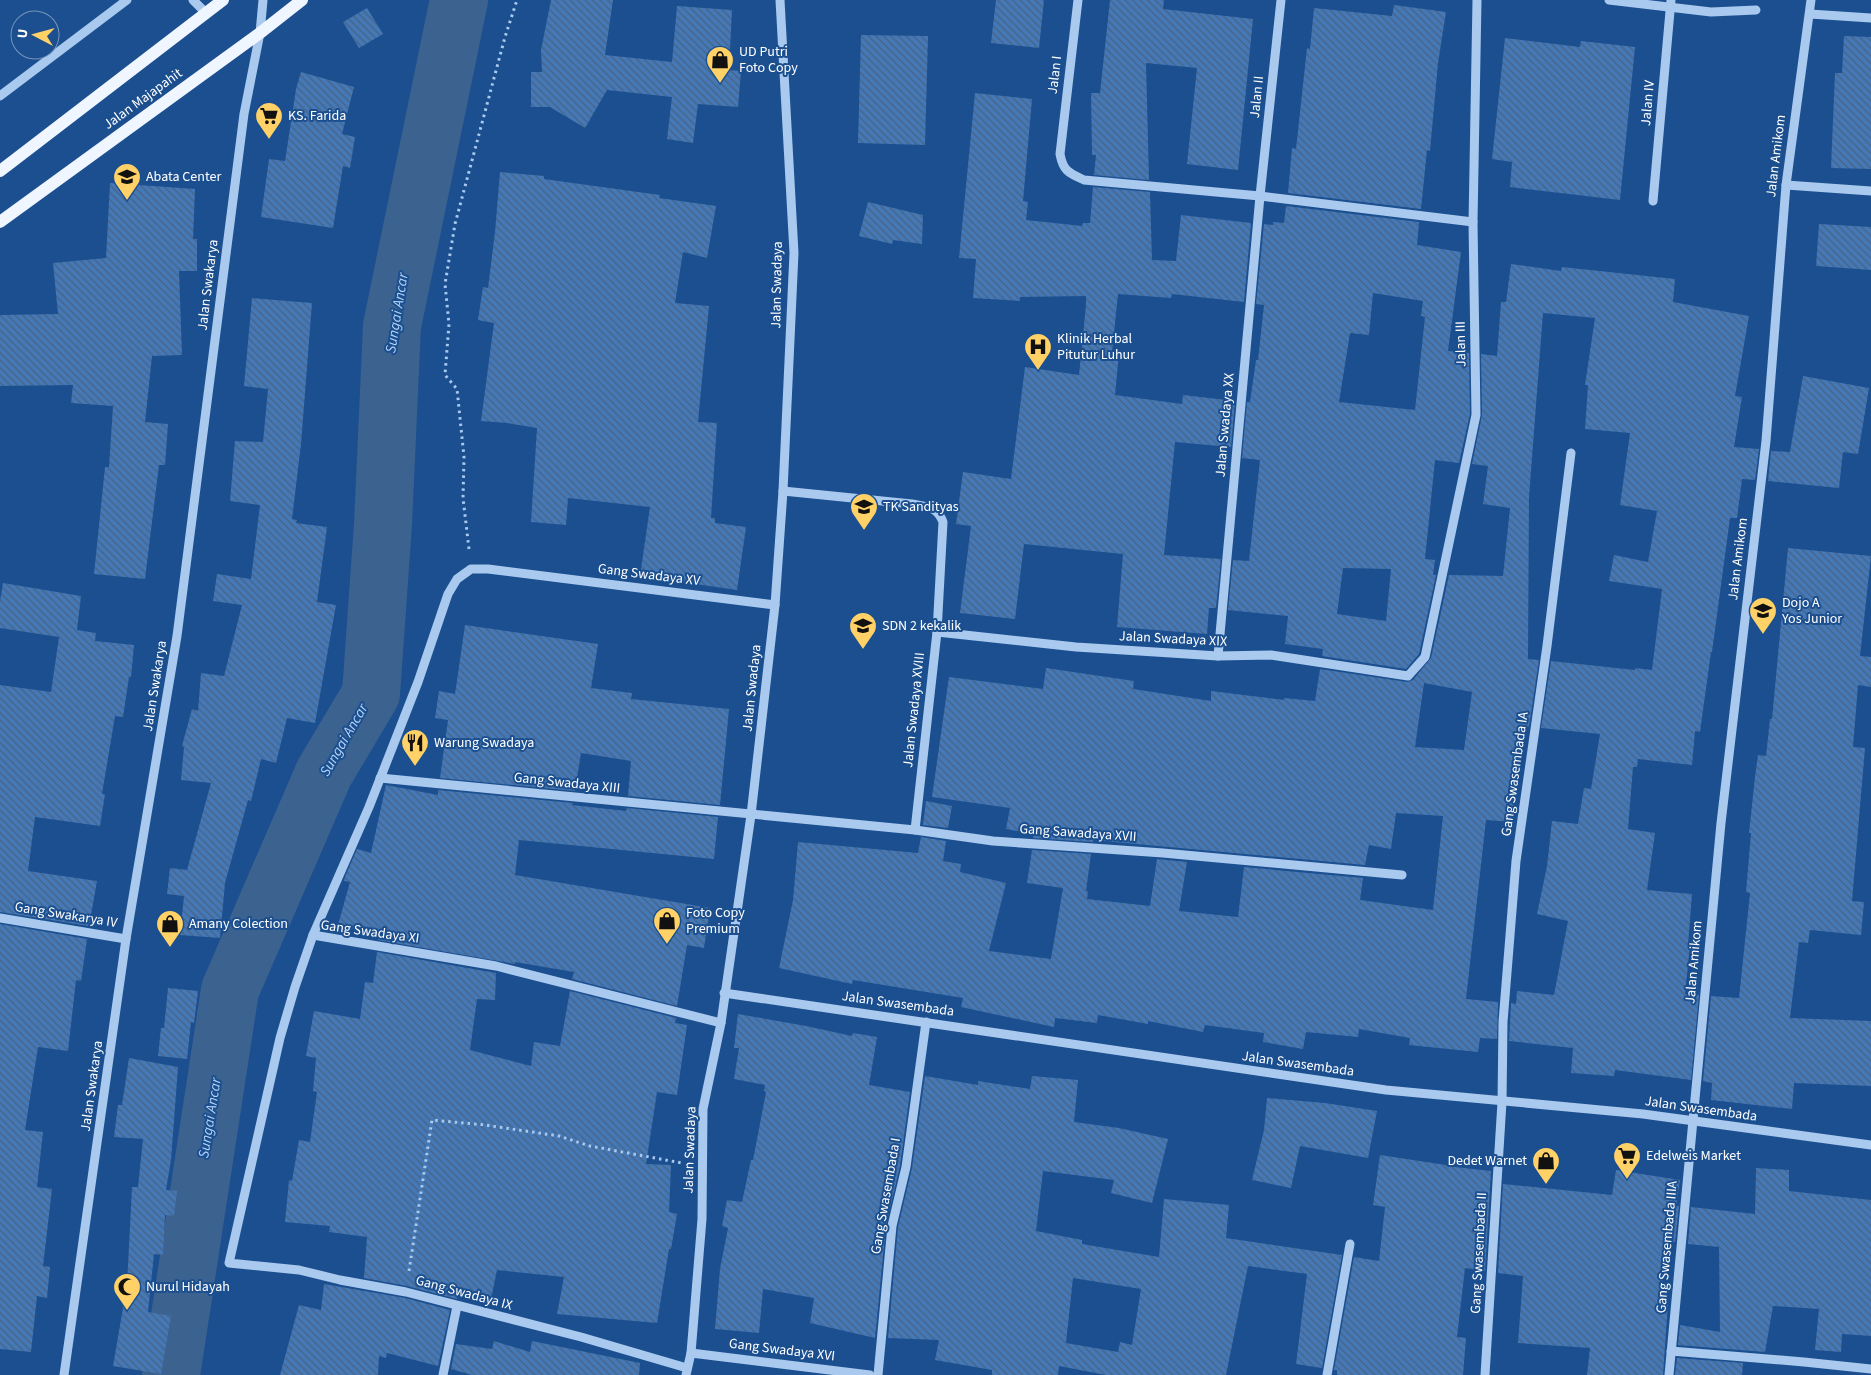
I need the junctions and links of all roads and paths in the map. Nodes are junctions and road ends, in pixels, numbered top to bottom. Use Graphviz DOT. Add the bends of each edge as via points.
graph roads {
  1 [pos="193,0"];
  2 [pos="223,0"];
  3 [pos="263,0"];
  4 [pos="302,0"];
  5 [pos="517,0"];
  6 [pos="780,0"];
  7 [pos="1078,0"];
  8 [pos="1281,0"];
  9 [pos="1478,0"];
  10 [pos="1609,0"];
  11 [pos="1811,0"];
  12 [pos="122,1"];
  13 [pos="1670,4"];
  14 [pos="1756,10"];
  15 [pos="206,13"];
  16 [pos="1810,14"];
  17 [pos="1871,18"];
  18 [pos="260,33"];
  19 [pos="0,96"];
  20 [pos="0,171"];
  21 [pos="1786,186"];
  22 [pos="1871,191"];
  23 [pos="1260,196"];
  24 [pos="1653,202"];
  25 [pos="0,222"];
  26 [pos="1473,222"];
  27 [pos="1571,453"];
  28 [pos="783,491"];
  29 [pos="471,570"];
  30 [pos="775,605"];
  31 [pos="937,632"];
  32 [pos="1218,656"];
  33 [pos="1408,676"];
  34 [pos="380,778"];
  35 [pos="751,815"];
  36 [pos="915,830"];
  37 [pos="1402,875"];
  38 [pos="0,918"];
  39 [pos="313,935"];
  40 [pos="126,939"];
  41 [pos="724,993"];
  42 [pos="926,1022"];
  43 [pos="721,1023"];
  44 [pos="1502,1102"];
  45 [pos="1692,1122"];
  46 [pos="1871,1145"];
  47 [pos="702,1167"];
  48 [pos="1350,1244"];
  49 [pos="229,1263"];
  50 [pos="406,1292"];
  51 [pos="457,1306"];
  52 [pos="1671,1351"];
  53 [pos="691,1352"];
  54 [pos="1871,1369"];
  55 [pos="686,1372"];
  56 [pos="827,1372"];
  57 [pos="64,1375"];
  58 [pos="444,1375"];
  59 [pos="870,1375"];
  60 [pos="878,1375"];
  61 [pos="1327,1375"];
  62 [pos="1485,1375"];
  63 [pos="1669,1375"];
  1 -- 15 [label="street"];
  2 -- 15 [label="main road, Jalan Majapahit"];
  3 -- 18 [label="street, Jalan Swakarya"];
  4 -- 18 [label="main road, Jalan Majapahit"];
  5 -- 29 [label="path" via="455,224 445,284 448,324 445,375 457,389"];
  6 -- 28 [label="street, Jalan Swadaya" via="794,253"];
  7 -- 23 [label="street, Jalan I" via="1060,154 1062,166 1084,180"];
  8 -- 23 [label="street, Jalan II"];
  9 -- 26 [label="street, Jalan III"];
  10 -- 13 [label="street"];
  11 -- 16 [label="street, Jalan Amikom"];
  12 -- 19 [label="street"];
  13 -- 14 [label="street" via="1711,12"];
  13 -- 24 [label="street, Jalan IV"];
  15 -- 20 [label="main road, Jalan Majapahit"];
  16 -- 17 [label="street"];
  16 -- 21 [label="street, Jalan Amikom"];
  18 -- 25 [label="main road, Jalan Majapahit"];
  18 -- 40 [label="street, Jalan Swakarya" via="244,114 177,636"];
  21 -- 22 [label="street"];
  21 -- 45 [label="street, Jalan Amikom" via="1766,441 1721,823"];
  23 -- 26 [label="street"];
  23 -- 32 [label="street, Jalan Swadaya XX"];
  26 -- 33 [label="street, Jalan III" via="1476,415 1425,657"];
  27 -- 44 [label="street, Gang Swasembada IA" via="1516,861 1503,1022"];
  28 -- 30 [label="street, Jalan Swadaya"];
  28 -- 31 [label="street, Jalan Swadaya XVIII" via="912,504 938,511 943,522"];
  29 -- 30 [label="street, Gang Swadaya XV" via="520,572"];
  29 -- 34 [label="street" via="456,579 450,588"];
  30 -- 35 [label="street, Jalan Swadaya"];
  31 -- 32 [label="street, Jalan Swadaya XIX" via="1076,647"];
  31 -- 36 [label="street, Jalan Swadaya XVIII"];
  32 -- 33 [label="street, Jalan Swadaya XIX" via="1271,655"];
  34 -- 35 [label="street, Gang Swadaya XIII"];
  34 -- 39 [label="street"];
  35 -- 36 [label="street, Gang Sawadaya XVII"];
  35 -- 41 [label="street, Jalan Swadaya"];
  36 -- 37 [label="street, Gang Sawadaya XVII" via="993,841"];
  38 -- 40 [label="street, Gang Swakarya IV"];
  39 -- 43 [label="street, Gang Swadaya XI" via="496,966"];
  39 -- 49 [label="street, Gang Swadaya XI" via="280,1038"];
  40 -- 57 [label="street, Jalan Swakarya"];
  41 -- 42 [label="street, Jalan Swasembada"];
  41 -- 43 [label="street, Jalan Swadaya"];
  42 -- 44 [label="street, Jalan Swasembada" via="1376,1089"];
  42 -- 60 [label="street, Gang Swasembada I" via="906,1167 892,1226"];
  43 -- 47 [label="street, Jalan Swadaya" via="703,1109"];
  44 -- 45 [label="street, Jalan Swasembada" via="1643,1114"];
  44 -- 62 [label="street, Gang Swasembada II"];
  45 -- 46 [label="street, Jalan Swasembada"];
  45 -- 52 [label="street, Gang Swasembada IIIA"];
  47 -- 50 [label="path" via="590,1146 559,1136 432,1120"];
  47 -- 53 [label="street, Jalan Swadaya" via="702,1218"];
  48 -- 61 [label="street"];
  49 -- 50 [label="street, Gang Swadaya IX" via="299,1270"];
  50 -- 51 [label="street, Gang Swadaya IX"];
  51 -- 55 [label="street, Gang Swadaya IX" via="581,1337"];
  51 -- 58 [label="street"];
  52 -- 54 [label="street"];
  52 -- 63 [label="street, Gang Swasembada IIIA"];
  53 -- 55 [label="street, Jalan Swadaya"];
  53 -- 56 [label="street, Gang Swadaya XVI"];
  56 -- 59 [label="street, Gang Swadaya XVI"];
}
